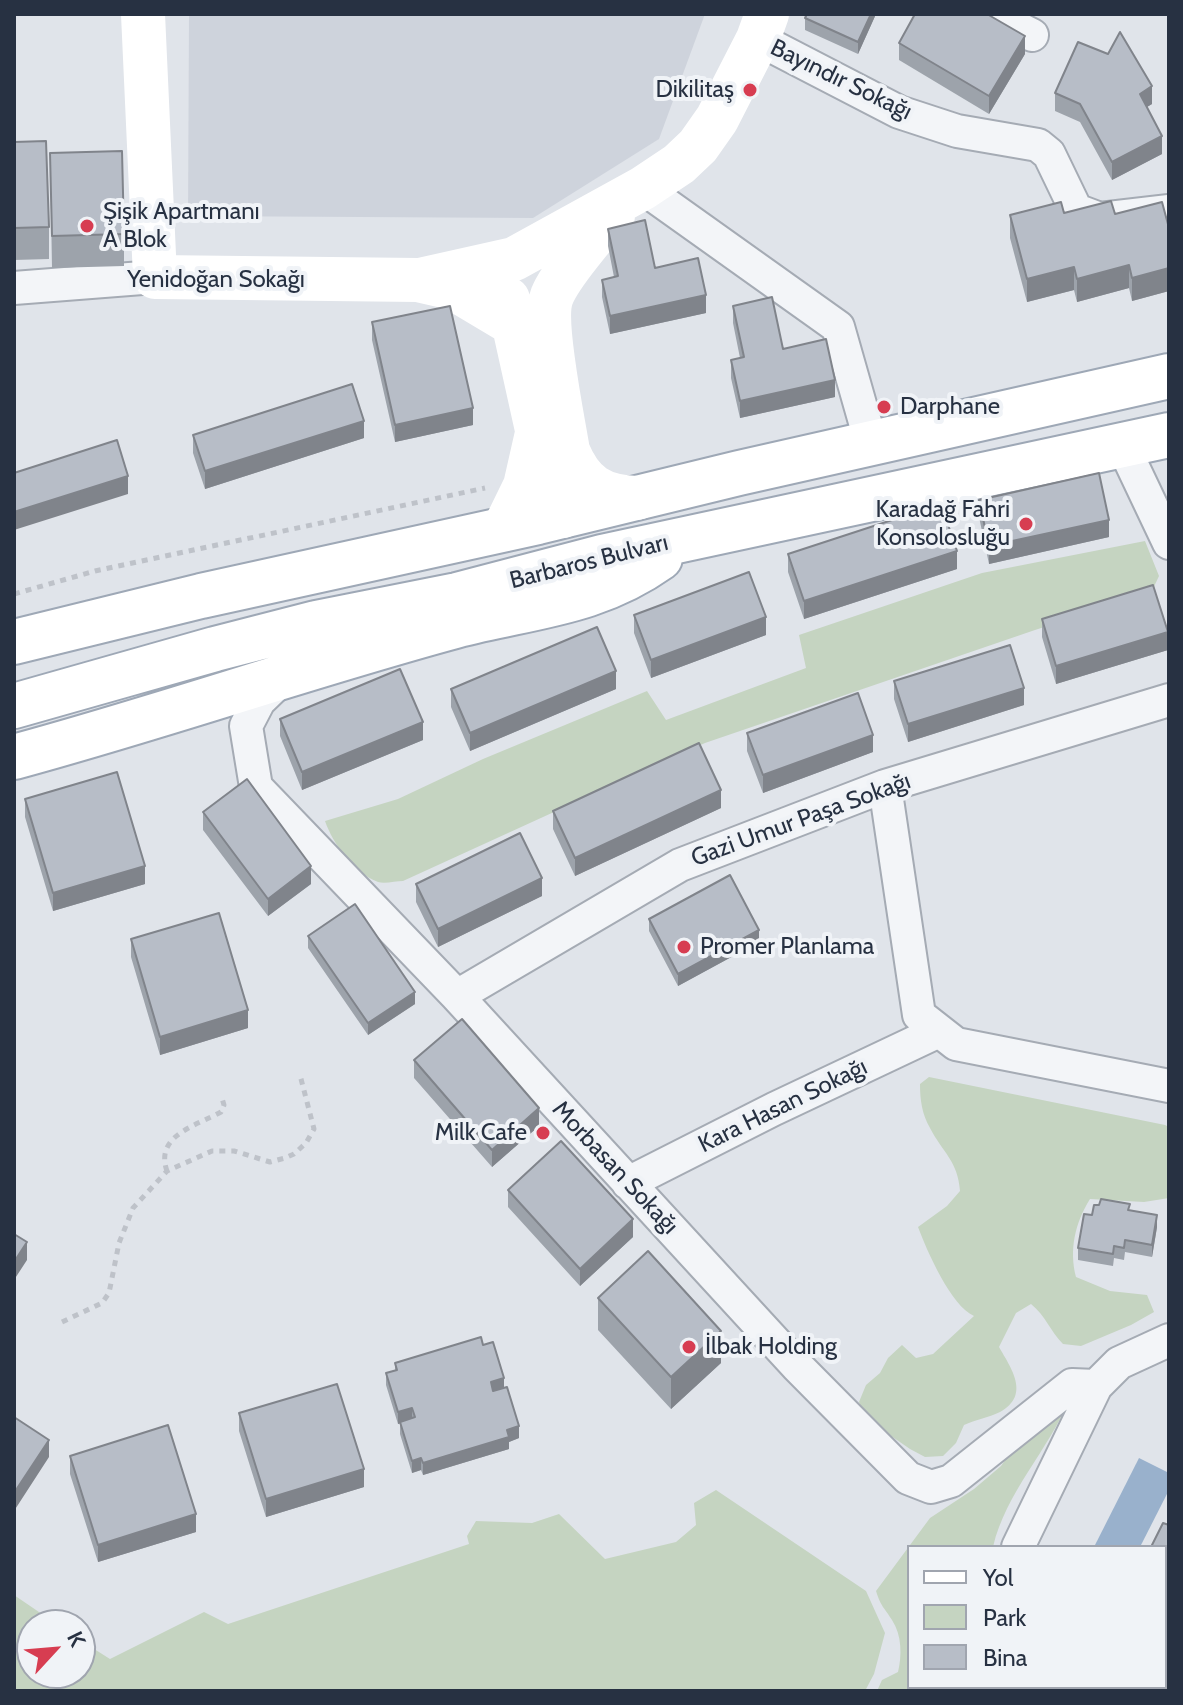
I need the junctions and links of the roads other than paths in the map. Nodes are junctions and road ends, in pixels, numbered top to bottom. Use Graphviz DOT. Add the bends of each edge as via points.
graph roads {
  1 [pos="143,14"];
  2 [pos="990,14"];
  3 [pos="763,27"];
  4 [pos="1032,35"];
  5 [pos="643,188"];
  6 [pos="1169,211"];
  7 [pos="514,259"];
  8 [pos="155,277"];
  9 [pos="418,280"];
  10 [pos="14,288"];
  11 [pos="515,325"];
  12 [pos="1169,376"];
  13 [pos="537,430"];
  14 [pos="1169,435"];
  15 [pos="871,443"];
  16 [pos="1123,446"];
  17 [pos="637,498"];
  18 [pos="563,516"];
  19 [pos="504,529"];
  20 [pos="688,538"];
  21 [pos="1169,543"];
  22 [pos="422,547"];
  23 [pos="602,557"];
  24 [pos="457,595"];
  25 [pos="145,610"];
  26 [pos="434,632"];
  27 [pos="14,642"];
  28 [pos="14,669"];
  29 [pos="286,675"];
  30 [pos="1169,700"];
  31 [pos="14,706"];
  32 [pos="14,757"];
  33 [pos="885,786"];
  34 [pos="457,996"];
  35 [pos="939,1031"];
  36 [pos="1169,1086"];
  37 [pos="628,1183"];
  38 [pos="1169,1340"];
  39 [pos="1096,1386"];
  40 [pos="1019,1545"];
  1 -- 8 [label="main road"];
  2 -- 4 [label="street"];
  3 -- 5 [label="main road" via="698,146"];
  3 -- 6 [label="street, Bayındır Sokağı" via="899,112 957,131 1038,145 1049,154 1076,210 1100,219"];
  5 -- 7 [label="main road"];
  5 -- 15 [label="street" via="838,327"];
  5 -- 17 [label="main road" via="571,268 552,296 549,322 575,469 601,493"];
  7 -- 9 [label="main road"];
  7 -- 11 [label="main road" via="505,285"];
  8 -- 9 [label="main road, Yenidoğan Sokağı"];
  8 -- 10 [label="street, Yenidoğan Sokağı"];
  9 -- 11 [label="main road" via="453,288"];
  11 -- 13 [label="main road"];
  12 -- 15 [label="main road"];
  13 -- 18 [label="main road"];
  13 -- 19 [label="main road" via="525,486"];
  14 -- 16 [label="main road, Barbaros Bulvarı"];
  15 -- 17 [label="main road"];
  16 -- 20 [label="main road, Barbaros Bulvarı"];
  16 -- 21 [label="street"];
  17 -- 18 [label="main road"];
  18 -- 19 [label="main road"];
  18 -- 23 [label="main road" via="575,536"];
  19 -- 22 [label="main road"];
  20 -- 23 [label="main road, Barbaros Bulvarı"];
  20 -- 26 [label="main road" via="600,592"];
  22 -- 24 [label="main road" via="435,556"];
  22 -- 25 [label="main road"];
  23 -- 24 [label="main road, Barbaros Bulvarı"];
  24 -- 26 [label="main road" via="453,618"];
  24 -- 31 [label="main road, Barbaros Bulvarı" via="287,631"];
  25 -- 27 [label="main road"];
  25 -- 28 [label="main road" via="104,642"];
  26 -- 29 [label="main road"];
  29 -- 32 [label="main road"];
  29 -- 34 [label="street, Morbasan Sokağı" via="259,701 246,726 256,787"];
  30 -- 33 [label="street, Gazi Umur Paşa Sokağı"];
  33 -- 34 [label="street, Gazi Umur Paşa Sokağı" via="680,865"];
  33 -- 35 [label="street" via="919,1015"];
  34 -- 37 [label="street, Morbasan Sokağı"];
  35 -- 36 [label="street" via="956,1044"];
  35 -- 37 [label="street, Kara Hasan Sokağı"];
  37 -- 39 [label="street, Morbasan Sokağı" via="908,1478 931,1487 951,1481 1072,1385"];
  38 -- 39 [label="street" via="1119,1363"];
  39 -- 40 [label="street"];
}
